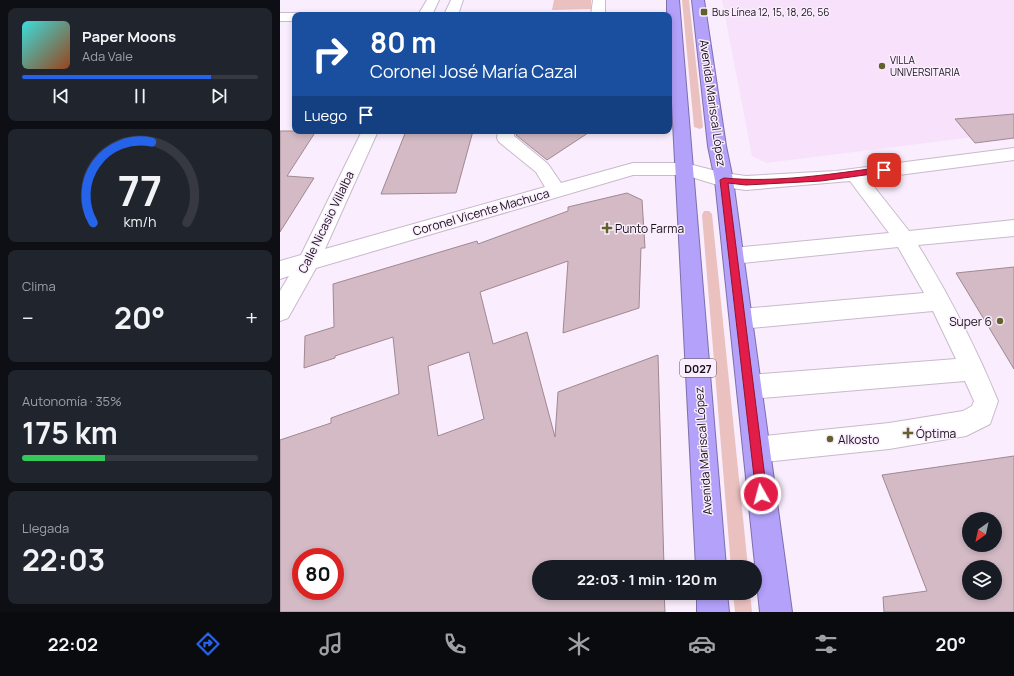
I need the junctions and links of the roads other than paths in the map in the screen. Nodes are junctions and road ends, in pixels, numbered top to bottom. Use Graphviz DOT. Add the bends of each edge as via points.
graph roads {
  1 [pos="433,0"];
  2 [pos="458,0"];
  3 [pos="599,0"];
  4 [pos="673,0"];
  5 [pos="698,0"];
  6 [pos="427,12"];
  7 [pos="452,12"];
  8 [pos="598,12"];
  9 [pos="280,17"];
  10 [pos="292,17"];
  11 [pos="369,134"];
  12 [pos="506,134"];
  13 [pos="1014,154"];
  14 [pos="685,169"];
  15 [pos="854,174"];
  16 [pos="724,180"];
  17 [pos="557,191"];
  18 [pos="1014,228"];
  19 [pos="904,239"];
  20 [pos="733,256"];
  21 [pos="308,261"];
  22 [pos="280,270"];
  23 [pos="939,301"];
  24 [pos="280,311"];
  25 [pos="741,319"];
  26 [pos="973,369"];
  27 [pos="749,387"];
  28 [pos="756,450"];
  29 [pos="710,560"];
  30 [pos="712,600"];
  31 [pos="713,612"];
  32 [pos="776,612"];
  1 -- 6 [label="street"];
  2 -- 7 [label="street"];
  3 -- 8 [label="street"];
  4 -- 14 [label="highway, Avenida Mariscal López / D027"];
  5 -- 16 [label="highway, Avenida Mariscal López" via="717,146"];
  9 -- 10 [label="street"];
  11 -- 21 [label="street, Calle Nicasio Villalba"];
  12 -- 17 [label="street" via="505,138 542,168"];
  13 -- 15 [label="street, Coronel Vicente Machuca"];
  14 -- 16 [label="street, Coronel Vicente Machuca"];
  14 -- 17 [label="street, Coronel Vicente Machuca" via="633,169"];
  14 -- 29 [label="highway, Avenida Mariscal López / D027"];
  15 -- 16 [label="street, Coronel Vicente Machuca" via="746,183"];
  15 -- 19 [label="street"];
  16 -- 20 [label="highway, Avenida Mariscal López"];
  17 -- 21 [label="street, Coronel Vicente Machuca"];
  18 -- 19 [label="street"];
  19 -- 20 [label="street"];
  19 -- 23 [label="street"];
  20 -- 25 [label="highway, Avenida Mariscal López"];
  21 -- 22 [label="street, Coronel Vicente Machuca"];
  21 -- 24 [label="street, Calle Nicasio Villalba"];
  23 -- 25 [label="street"];
  23 -- 26 [label="street"];
  25 -- 27 [label="highway, Avenida Mariscal López"];
  26 -- 27 [label="street"];
  26 -- 28 [label="street" via="986,401 981,416 966,423 889,436"];
  27 -- 28 [label="highway, Avenida Mariscal López"];
  28 -- 32 [label="highway, Avenida Mariscal López"];
  30 -- 31 [label="highway"];
}
